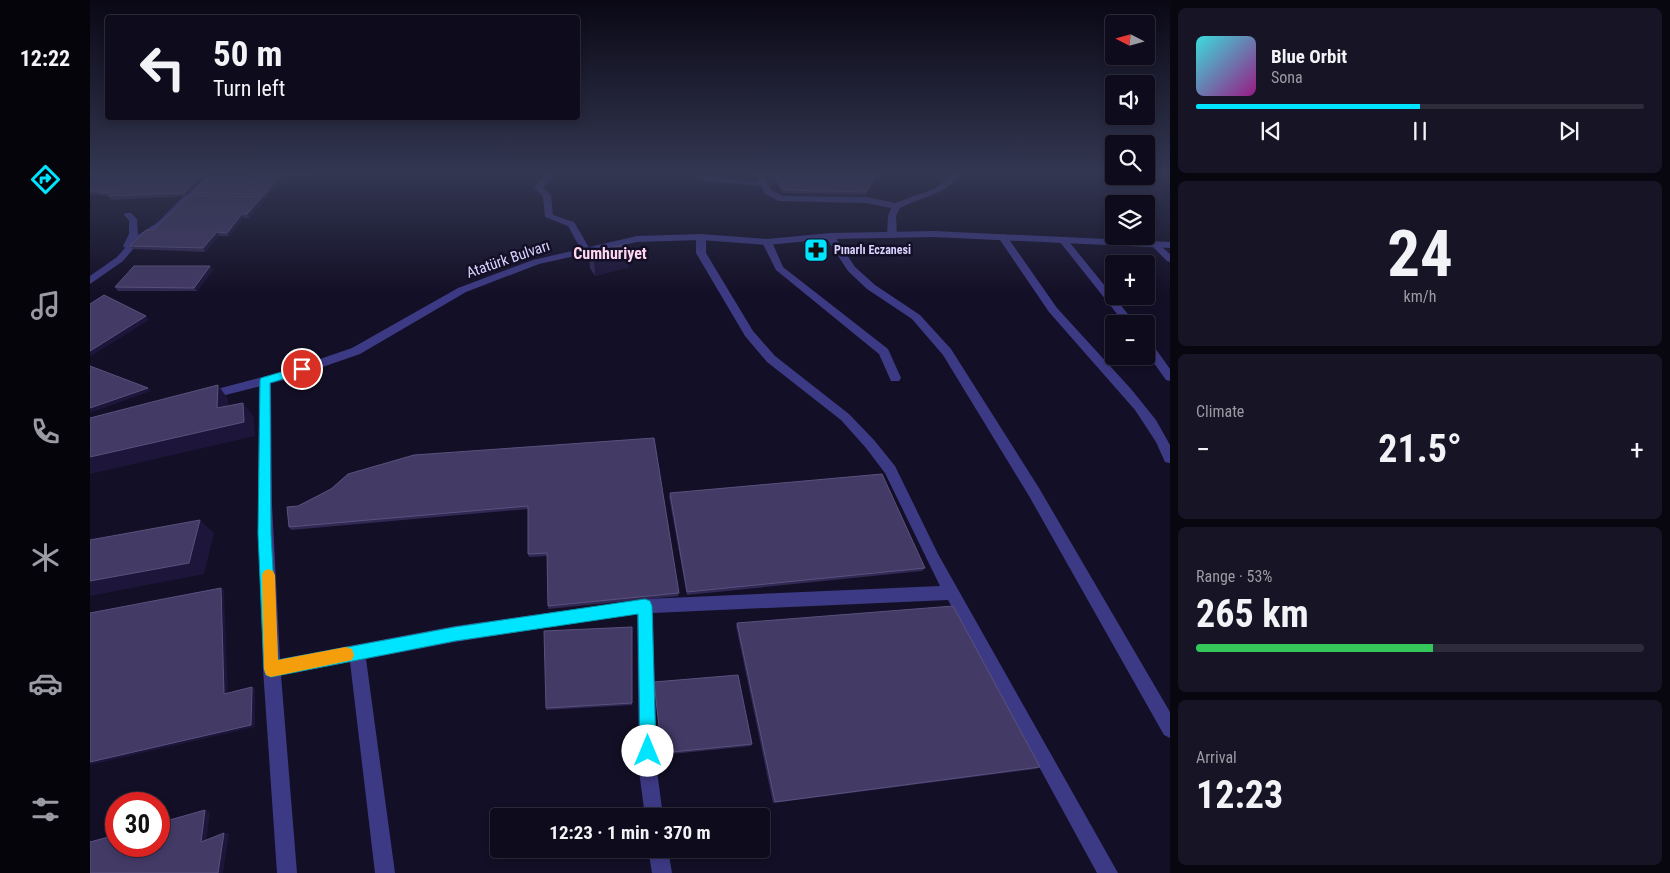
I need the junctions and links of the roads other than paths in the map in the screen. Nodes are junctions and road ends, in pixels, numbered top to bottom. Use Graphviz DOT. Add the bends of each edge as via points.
graph roads {
  1 [pos="172,213"];
  2 [pos="549,213"];
  3 [pos="893,213"];
  4 [pos="128,215"];
  5 [pos="892,235"];
  6 [pos="830,236"];
  7 [pos="702,237"];
  8 [pos="1003,237"];
  9 [pos="1063,240"];
  10 [pos="767,242"];
  11 [pos="1105,242"];
  12 [pos="1155,244"];
  13 [pos="1170,245"];
  14 [pos="128,248"];
  15 [pos="586,251"];
  16 [pos="1170,259"];
  17 [pos="90,281"];
  18 [pos="1124,315"];
  19 [pos="1155,356"];
  20 [pos="1170,377"];
  21 [pos="895,378"];
  22 [pos="265,380"];
  23 [pos="191,400"];
  24 [pos="1170,458"];
  25 [pos="952,593"];
  26 [pos="645,606"];
  27 [pos="358,652"];
  28 [pos="271,669"];
  29 [pos="1170,729"];
  30 [pos="653,808"];
  31 [pos="660,858"];
  32 [pos="287,873"];
  33 [pos="385,873"];
  34 [pos="662,873"];
  35 [pos="1108,873"];
  1 -- 14 [label="street"];
  2 -- 15 [label="street" via="549,217 571,224"];
  3 -- 5 [label="street"];
  4 -- 14 [label="street" via="135,225"];
  5 -- 6 [label="street, Atatürk Bulvarı"];
  5 -- 8 [label="street, Atatürk Bulvarı"];
  6 -- 10 [label="street, Atatürk Bulvarı"];
  6 -- 29 [label="street" via="851,270 916,317 946,352 1034,492"];
  7 -- 10 [label="street, Atatürk Bulvarı"];
  7 -- 15 [label="street, Atatürk Bulvarı" via="638,239"];
  7 -- 25 [label="street" via="701,253 754,340 771,359 845,417 890,470"];
  8 -- 9 [label="street, Atatürk Bulvarı"];
  8 -- 24 [label="street" via="1047,302 1139,405 1162,437"];
  9 -- 11 [label="street, Atatürk Bulvarı"];
  9 -- 18 [label="street"];
  10 -- 21 [label="street" via="779,268 884,352"];
  12 -- 13 [label="street, Atatürk Bulvarı"];
  12 -- 16 [label="street"];
  14 -- 17 [label="street" via="120,259"];
  15 -- 22 [label="street, Atatürk Bulvarı" via="536,262 462,290 356,351"];
  19 -- 20 [label="street"];
  22 -- 23 [label="street, Atatürk Bulvarı"];
  22 -- 28 [label="street" via="265,534"];
  25 -- 26 [label="street"];
  25 -- 35 [label="street"];
  26 -- 27 [label="street"];
  26 -- 30 [label="street" via="648,771"];
  27 -- 28 [label="street"];
  27 -- 33 [label="street"];
  28 -- 32 [label="street"];
  31 -- 34 [label="street"];
}
